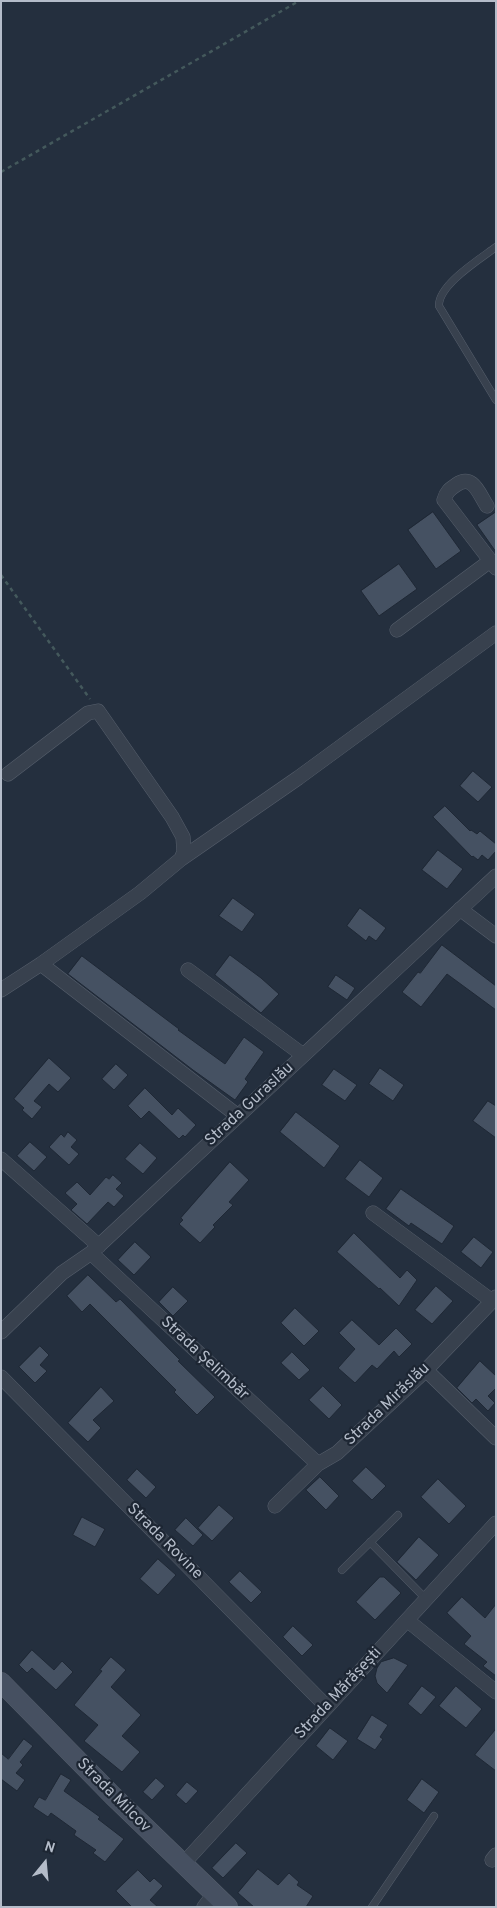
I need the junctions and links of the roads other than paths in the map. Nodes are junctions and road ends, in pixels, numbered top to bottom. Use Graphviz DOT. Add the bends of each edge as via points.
graph roads {
  1 [pos="496,247"];
  2 [pos="496,400"];
  3 [pos="487,506"];
  4 [pos="493,565"];
  5 [pos="397,630"];
  6 [pos="496,633"];
  7 [pos="8,774"];
  8 [pos="181,859"];
  9 [pos="496,876"];
  10 [pos="460,909"];
  11 [pos="496,936"];
  12 [pos="41,964"];
  13 [pos="188,970"];
  14 [pos="1,990"];
  15 [pos="303,1055"];
  16 [pos="238,1116"];
  17 [pos="1,1159"];
  18 [pos="373,1213"];
  19 [pos="95,1250"];
  20 [pos="494,1299"];
  21 [pos="1,1332"];
  22 [pos="426,1370"];
  23 [pos="1,1376"];
  24 [pos="496,1438"];
  25 [pos="318,1464"];
  26 [pos="275,1506"];
  27 [pos="398,1514"];
  28 [pos="496,1523"];
  29 [pos="370,1542"];
  30 [pos="342,1570"];
  31 [pos="426,1599"];
  32 [pos="407,1620"];
  33 [pos="1,1682"];
  34 [pos="496,1692"];
  35 [pos="327,1707"];
  36 [pos="434,1816"];
  37 [pos="183,1864"];
  38 [pos="209,1900"];
  39 [pos="228,1907"];
  40 [pos="372,1907"];
  1 -- 2 [label="lane" via="445,289 438,301 438,306"];
  3 -- 4 [label="street" via="467,480 446,493 444,500"];
  4 -- 5 [label="street"];
  6 -- 8 [label="street"];
  7 -- 8 [label="street" via="88,713 98,711 183,836 185,846"];
  8 -- 12 [label="street" via="140,893"];
  9 -- 10 [label="street, Strada Guraslău"];
  10 -- 11 [label="street"];
  10 -- 15 [label="street, Strada Guraslău"];
  12 -- 14 [label="street"];
  12 -- 16 [label="street"];
  13 -- 15 [label="street"];
  15 -- 16 [label="street, Strada Guraslău"];
  16 -- 19 [label="street, Strada Guraslău"];
  17 -- 19 [label="street, Strada Șelimbăr"];
  18 -- 20 [label="street"];
  19 -- 21 [label="street, Strada Guraslău" via="62,1273"];
  19 -- 25 [label="street, Strada Șelimbăr"];
  20 -- 22 [label="street, Strada Mirăslău"];
  22 -- 24 [label="street"];
  22 -- 25 [label="street, Strada Mirăslău" via="337,1453"];
  23 -- 35 [label="street, Strada Rovine"];
  25 -- 26 [label="street, Strada Mirăslău"];
  27 -- 29 [label="lane"];
  28 -- 31 [label="street, Strada Mărășești"];
  29 -- 30 [label="lane"];
  29 -- 31 [label="lane"];
  31 -- 32 [label="street, Strada Mărășești"];
  32 -- 34 [label="street"];
  32 -- 35 [label="street, Strada Mărășești"];
  33 -- 37 [label="main road, Strada Milcov"];
  35 -- 37 [label="street, Strada Mărășești"];
  36 -- 40 [label="lane"];
  37 -- 38 [label="main road, Strada Milcov"];
  38 -- 39 [label="main road, Strada Milcov"];
}
